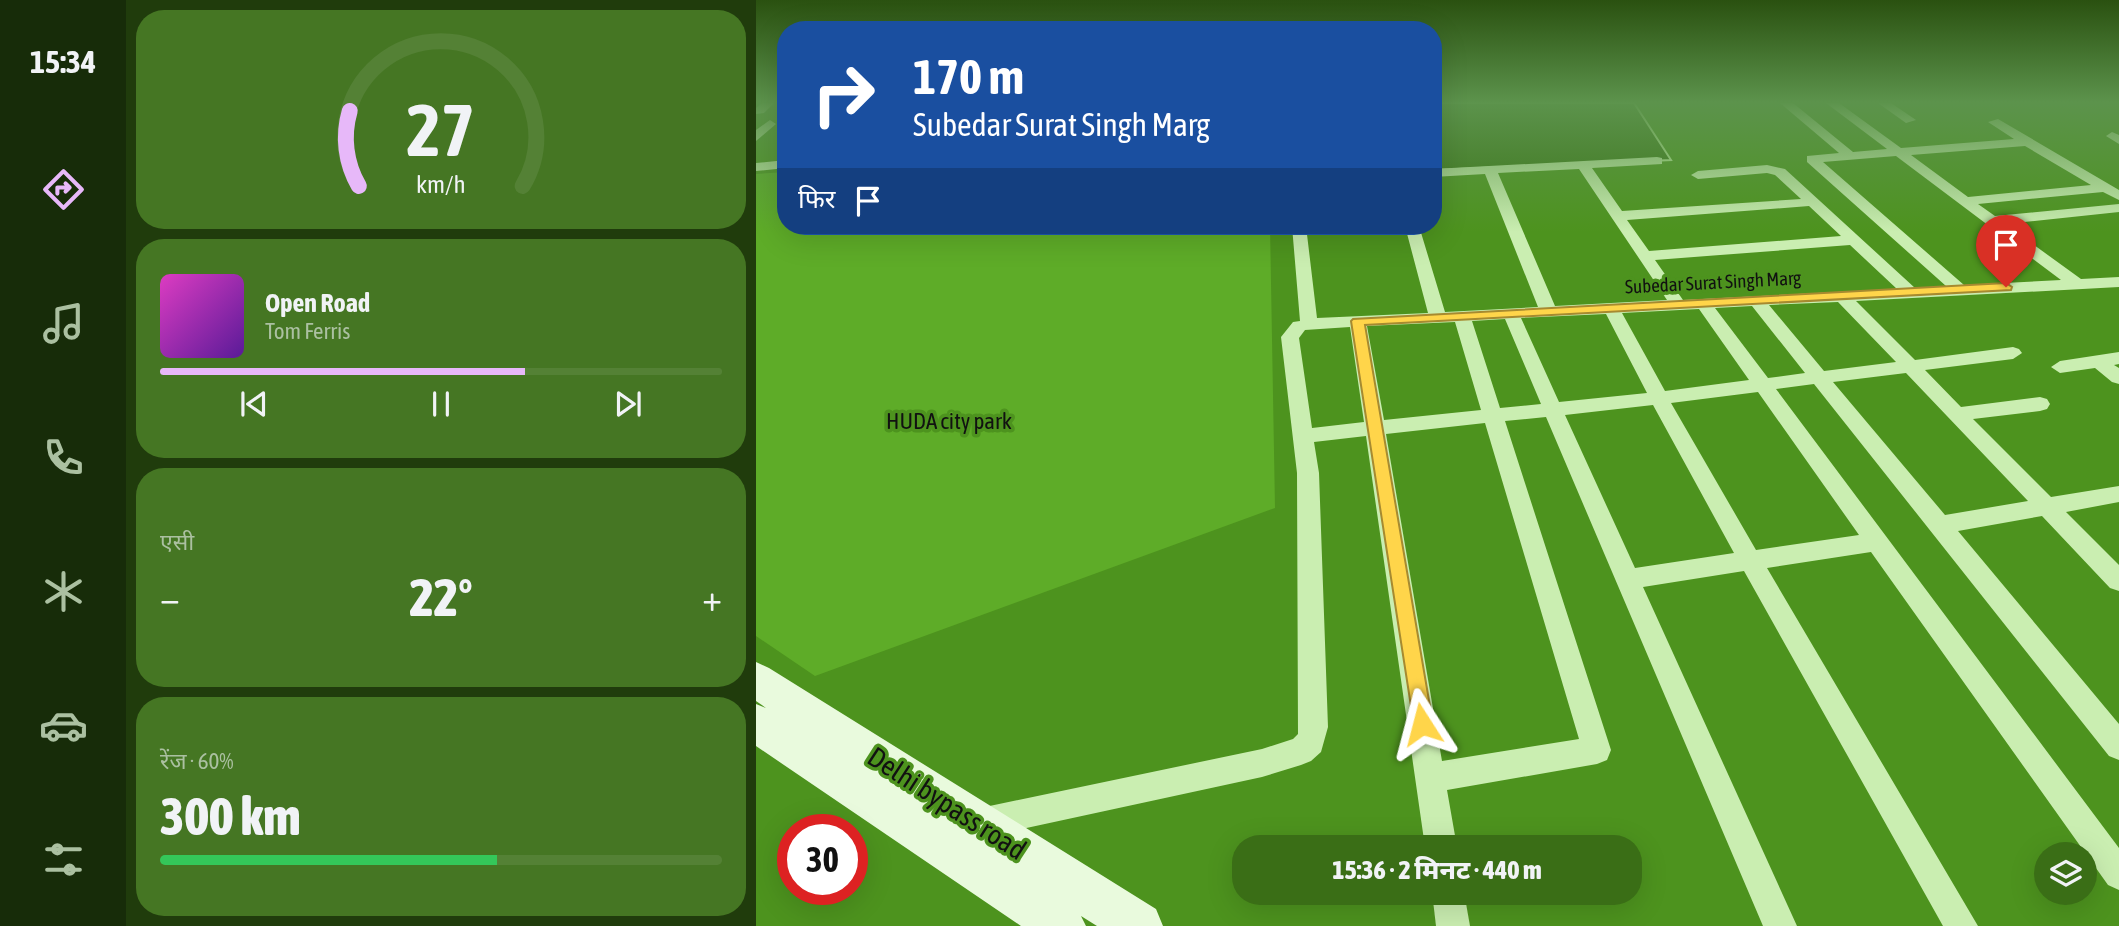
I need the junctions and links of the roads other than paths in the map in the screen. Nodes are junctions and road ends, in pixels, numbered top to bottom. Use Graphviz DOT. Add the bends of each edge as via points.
graph roads {
  1 [pos="1838,146"];
  2 [pos="1891,146"];
  3 [pos="1973,146"];
  4 [pos="2034,146"];
  5 [pos="1899,152"];
  6 [pos="1850,156"];
  7 [pos="1657,161"];
  8 [pos="777,165"];
  9 [pos="1584,166"];
  10 [pos="756,167"];
  11 [pos="1490,170"];
  12 [pos="1442,173"];
  13 [pos="1698,175"];
  14 [pos="2116,196"];
  15 [pos="1965,201"];
  16 [pos="1811,202"];
  17 [pos="1617,216"];
  18 [pos="1992,220"];
  19 [pos="1300,235"];
  20 [pos="1415,235"];
  21 [pos="1854,240"];
  22 [pos="1647,256"];
  23 [pos="2118,283"];
  24 [pos="2077,284"];
  25 [pos="1959,289"];
  26 [pos="1910,292"];
  27 [pos="1842,296"];
  28 [pos="1756,300"];
  29 [pos="1703,303"];
  30 [pos="1678,305"];
  31 [pos="1611,308"];
  32 [pos="1549,312"];
  33 [pos="1511,314"];
  34 [pos="1462,316"];
  35 [pos="1438,317"];
  36 [pos="1358,321"];
  37 [pos="1309,324"];
  38 [pos="2013,353"];
  39 [pos="2119,358"];
  40 [pos="2098,361"];
  41 [pos="1910,366"];
  42 [pos="2060,366"];
  43 [pos="1819,377"];
  44 [pos="2119,378"];
  45 [pos="1762,385"];
  46 [pos="1659,398"];
  47 [pos="2040,404"];
  48 [pos="1553,409"];
  49 [pos="1957,414"];
  50 [pos="1493,416"];
  51 [pos="1375,428"];
  52 [pos="1302,436"];
  53 [pos="2119,494"];
  54 [pos="2047,506"];
  55 [pos="1939,524"];
  56 [pos="1876,542"];
  57 [pos="1751,559"];
  58 [pos="1627,579"];
  59 [pos="2119,581"];
  60 [pos="756,680"];
  61 [pos="756,723"];
  62 [pos="2119,746"];
  63 [pos="1431,778"];
  64 [pos="979,823"];
  65 [pos="1439,835"];
  66 [pos="2119,874"];
  67 [pos="1450,905"];
  68 [pos="1062,926"];
  69 [pos="1139,926"];
  70 [pos="1453,926"];
  71 [pos="1780,926"];
  72 [pos="1961,926"];
  1 -- 6 [label="street"];
  2 -- 5 [label="street"];
  3 -- 5 [label="street"];
  4 -- 14 [label="street"];
  5 -- 6 [label="street"];
  5 -- 15 [label="street"];
  6 -- 25 [label="street" via="1812,159"];
  7 -- 9 [label="street"];
  8 -- 10 [label="street"];
  9 -- 11 [label="street"];
  9 -- 17 [label="street"];
  11 -- 12 [label="street"];
  11 -- 32 [label="street"];
  13 -- 16 [label="street" via="1774,170"];
  14 -- 15 [label="street"];
  14 -- 18 [label="street"];
  15 -- 18 [label="street"];
  16 -- 17 [label="street"];
  16 -- 21 [label="street"];
  17 -- 22 [label="street"];
  18 -- 24 [label="street"];
  19 -- 37 [label="street"];
  20 -- 35 [label="street"];
  21 -- 22 [label="street"];
  21 -- 26 [label="street"];
  22 -- 30 [label="street"];
  23 -- 24 [label="street, Subedar Surat Singh Marg"];
  24 -- 25 [label="street, Subedar Surat Singh Marg"];
  25 -- 26 [label="street, Subedar Surat Singh Marg"];
  26 -- 27 [label="street, Subedar Surat Singh Marg"];
  27 -- 28 [label="street, Subedar Surat Singh Marg"];
  27 -- 41 [label="street"];
  28 -- 29 [label="street, Subedar Surat Singh Marg"];
  28 -- 43 [label="street"];
  29 -- 30 [label="street, Subedar Surat Singh Marg"];
  29 -- 45 [label="street"];
  30 -- 31 [label="street, Subedar Surat Singh Marg"];
  31 -- 32 [label="street, Subedar Surat Singh Marg"];
  31 -- 46 [label="street"];
  32 -- 33 [label="street, Subedar Surat Singh Marg"];
  33 -- 34 [label="street, Subedar Surat Singh Marg"];
  33 -- 48 [label="street"];
  34 -- 35 [label="street, Subedar Surat Singh Marg"];
  34 -- 50 [label="street"];
  35 -- 36 [label="street, Subedar Surat Singh Marg"];
  36 -- 37 [label="street, Subedar Surat Singh Marg"];
  36 -- 51 [label="street"];
  37 -- 52 [label="street" via="1298,326 1290,337"];
  38 -- 41 [label="street"];
  39 -- 40 [label="street"];
  40 -- 42 [label="street"];
  40 -- 44 [label="street"];
  41 -- 43 [label="street"];
  41 -- 49 [label="street"];
  43 -- 45 [label="street"];
  43 -- 55 [label="street"];
  45 -- 46 [label="street"];
  45 -- 56 [label="street"];
  46 -- 48 [label="street"];
  46 -- 57 [label="street"];
  47 -- 49 [label="street"];
  48 -- 50 [label="street"];
  48 -- 58 [label="street"];
  49 -- 54 [label="street"];
  50 -- 51 [label="street"];
  50 -- 63 [label="street" via="1597,750"];
  51 -- 52 [label="street"];
  51 -- 63 [label="street"];
  52 -- 64 [label="street" via="1308,474 1311,742 1301,751 1262,763"];
  53 -- 54 [label="street"];
  54 -- 55 [label="street"];
  54 -- 59 [label="street"];
  55 -- 62 [label="street"];
  56 -- 57 [label="street"];
  56 -- 66 [label="street"];
  57 -- 58 [label="street"];
  57 -- 72 [label="street"];
  58 -- 71 [label="street"];
  60 -- 64 [label="main road, Delhi bypass road"];
  61 -- 68 [label="main road, Delhi bypass road"];
  63 -- 65 [label="street"];
  64 -- 69 [label="main road, Delhi bypass road"];
  67 -- 70 [label="street"];
}
